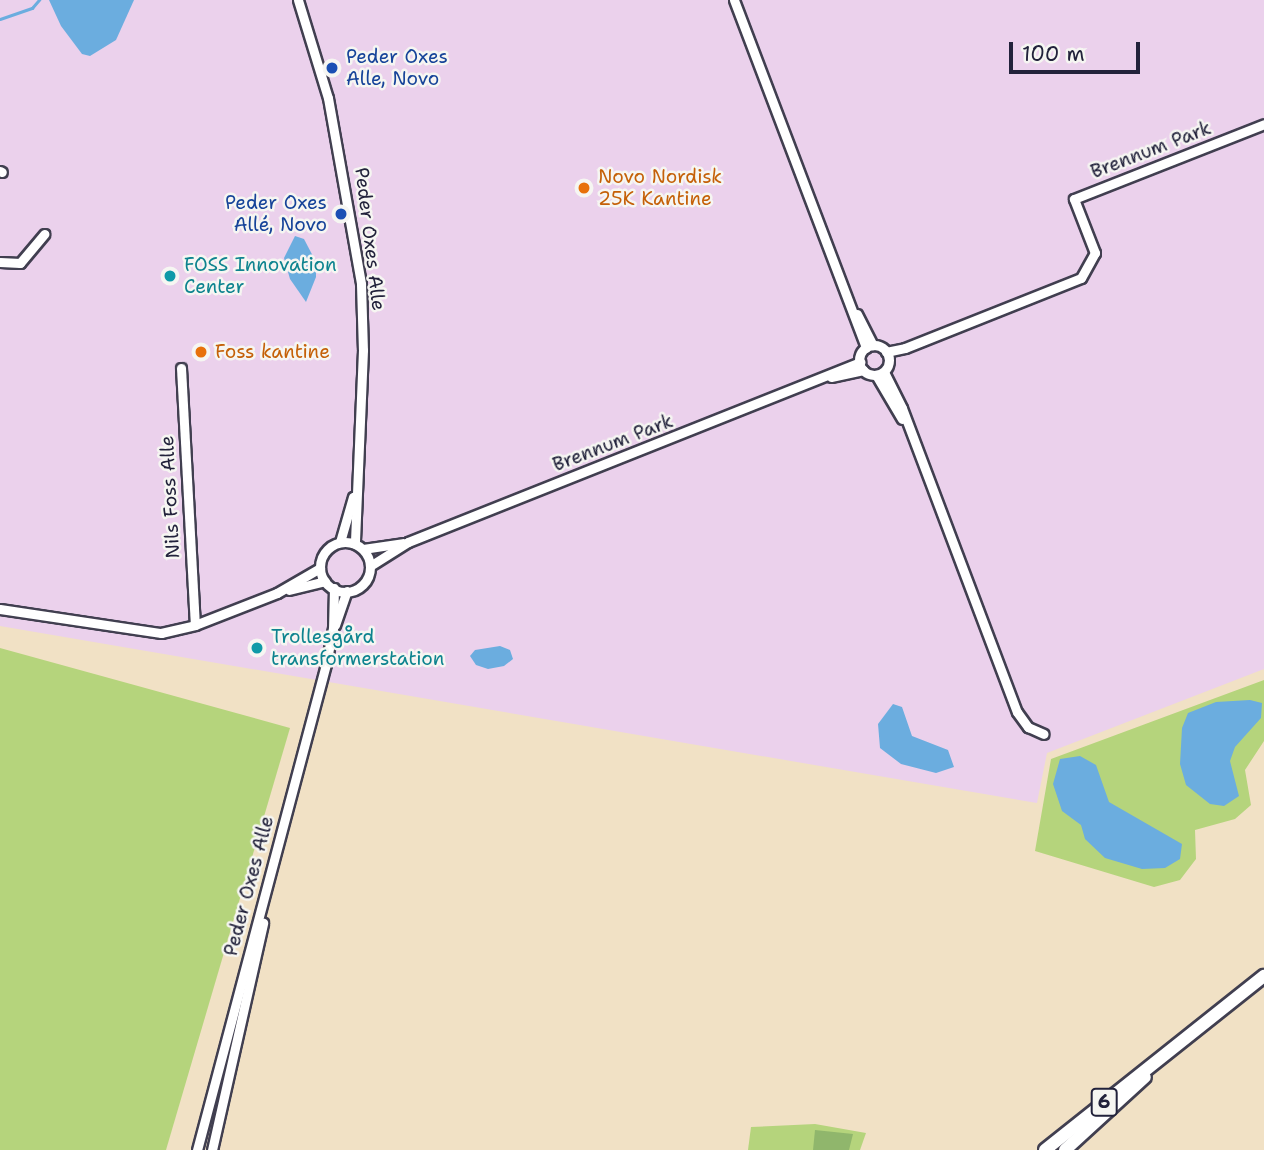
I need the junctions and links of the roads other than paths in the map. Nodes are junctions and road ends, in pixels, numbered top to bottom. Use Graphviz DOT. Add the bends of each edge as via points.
graph roads {
  1 [pos="298,0"];
  2 [pos="734,0"];
  3 [pos="1264,124"];
  4 [pos="44,234"];
  5 [pos="0,262"];
  6 [pos="869,347"];
  7 [pos="888,356"];
  8 [pos="861,366"];
  9 [pos="181,368"];
  10 [pos="880,373"];
  11 [pos="355,489"];
  12 [pos="340,542"];
  13 [pos="408,542"];
  14 [pos="359,547"];
  15 [pos="370,566"];
  16 [pos="320,568"];
  17 [pos="325,581"];
  18 [pos="334,589"];
  19 [pos="348,591"];
  20 [pos="277,593"];
  21 [pos="0,609"];
  22 [pos="195,625"];
  23 [pos="333,629"];
  24 [pos="1044,734"];
  25 [pos="269,878"];
  26 [pos="1264,976"];
  27 [pos="1163,1055"];
  28 [pos="197,1150"];
  29 [pos="212,1150"];
  30 [pos="1045,1150"];
  31 [pos="1065,1150"];
  1 -- 11 [label="street, Peder Oxes Alle" via="331,109 361,284 363,350"];
  2 -- 6 [label="street"];
  3 -- 7 [label="street, Brennum Park" via="1074,199 1095,253 1081,278"];
  4 -- 5 [label="street" via="20,263"];
  6 -- 7 [label="street"];
  6 -- 8 [label="street"];
  7 -- 10 [label="street"];
  8 -- 10 [label="street"];
  8 -- 13 [label="street, Brennum Park"];
  9 -- 22 [label="street, Nils Foss Alle"];
  10 -- 24 [label="street" via="909,429 1017,712 1028,727"];
  11 -- 12 [label="street, Peder Oxes Alle"];
  11 -- 14 [label="street, Peder Oxes Alle"];
  12 -- 14 [label="street"];
  12 -- 16 [label="street" via="326,552"];
  13 -- 14 [label="street, Brennum Park"];
  13 -- 15 [label="street, Brennum Park"];
  14 -- 15 [label="street"];
  15 -- 19 [label="street" via="364,583"];
  16 -- 17 [label="street"];
  16 -- 20 [label="street"];
  17 -- 18 [label="street"];
  17 -- 20 [label="street"];
  18 -- 19 [label="street"];
  18 -- 23 [label="street, Peder Oxes Alle"];
  19 -- 23 [label="street, Peder Oxes Alle"];
  20 -- 22 [label="street"];
  21 -- 22 [label="street" via="143,634"];
  23 -- 25 [label="street, Peder Oxes Alle"];
  25 -- 28 [label="street, Peder Oxes Alle"];
  25 -- 29 [label="street" via="259,945"];
  26 -- 27 [label="highway, 6"];
  27 -- 30 [label="highway, 6"];
  27 -- 31 [label="highway" via="1129,1096"];
}
